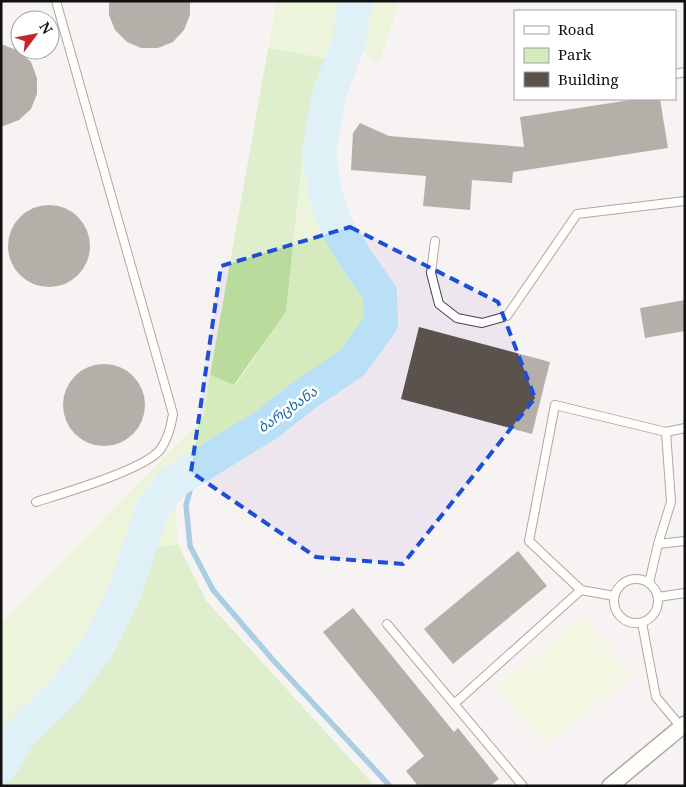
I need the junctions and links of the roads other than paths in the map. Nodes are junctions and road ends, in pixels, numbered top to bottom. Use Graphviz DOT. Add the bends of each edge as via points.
graph roads {
  1 [pos="56,1"];
  2 [pos="685,201"];
  3 [pos="435,241"];
  4 [pos="685,428"];
  5 [pos="666,432"];
  6 [pos="36,502"];
  7 [pos="685,541"];
  8 [pos="658,544"];
  9 [pos="649,583"];
  10 [pos="581,590"];
  11 [pos="685,593"];
  12 [pos="614,596"];
  13 [pos="658,597"];
  14 [pos="642,623"];
  15 [pos="387,624"];
  16 [pos="454,704"];
  17 [pos="683,725"];
  18 [pos="523,786"];
  19 [pos="610,786"];
  1 -- 6 [label="lane" via="173,414 170,433 159,451 124,472"];
  2 -- 3 [label="lane" via="577,214 507,316 482,323 457,318 439,304 431,273"];
  4 -- 5 [label="lane"];
  5 -- 8 [label="lane" via="671,502"];
  5 -- 10 [label="lane" via="555,405 529,541"];
  7 -- 8 [label="lane"];
  8 -- 9 [label="lane"];
  9 -- 12 [label="lane" via="628,580"];
  9 -- 13 [label="lane"];
  10 -- 12 [label="lane"];
  10 -- 16 [label="lane"];
  11 -- 13 [label="lane"];
  12 -- 14 [label="lane" via="616,612 621,618 627,622"];
  13 -- 14 [label="lane" via="655,613"];
  14 -- 17 [label="lane" via="656,697"];
  15 -- 16 [label="lane"];
  16 -- 18 [label="lane"];
  17 -- 19 [label="street"];
}
